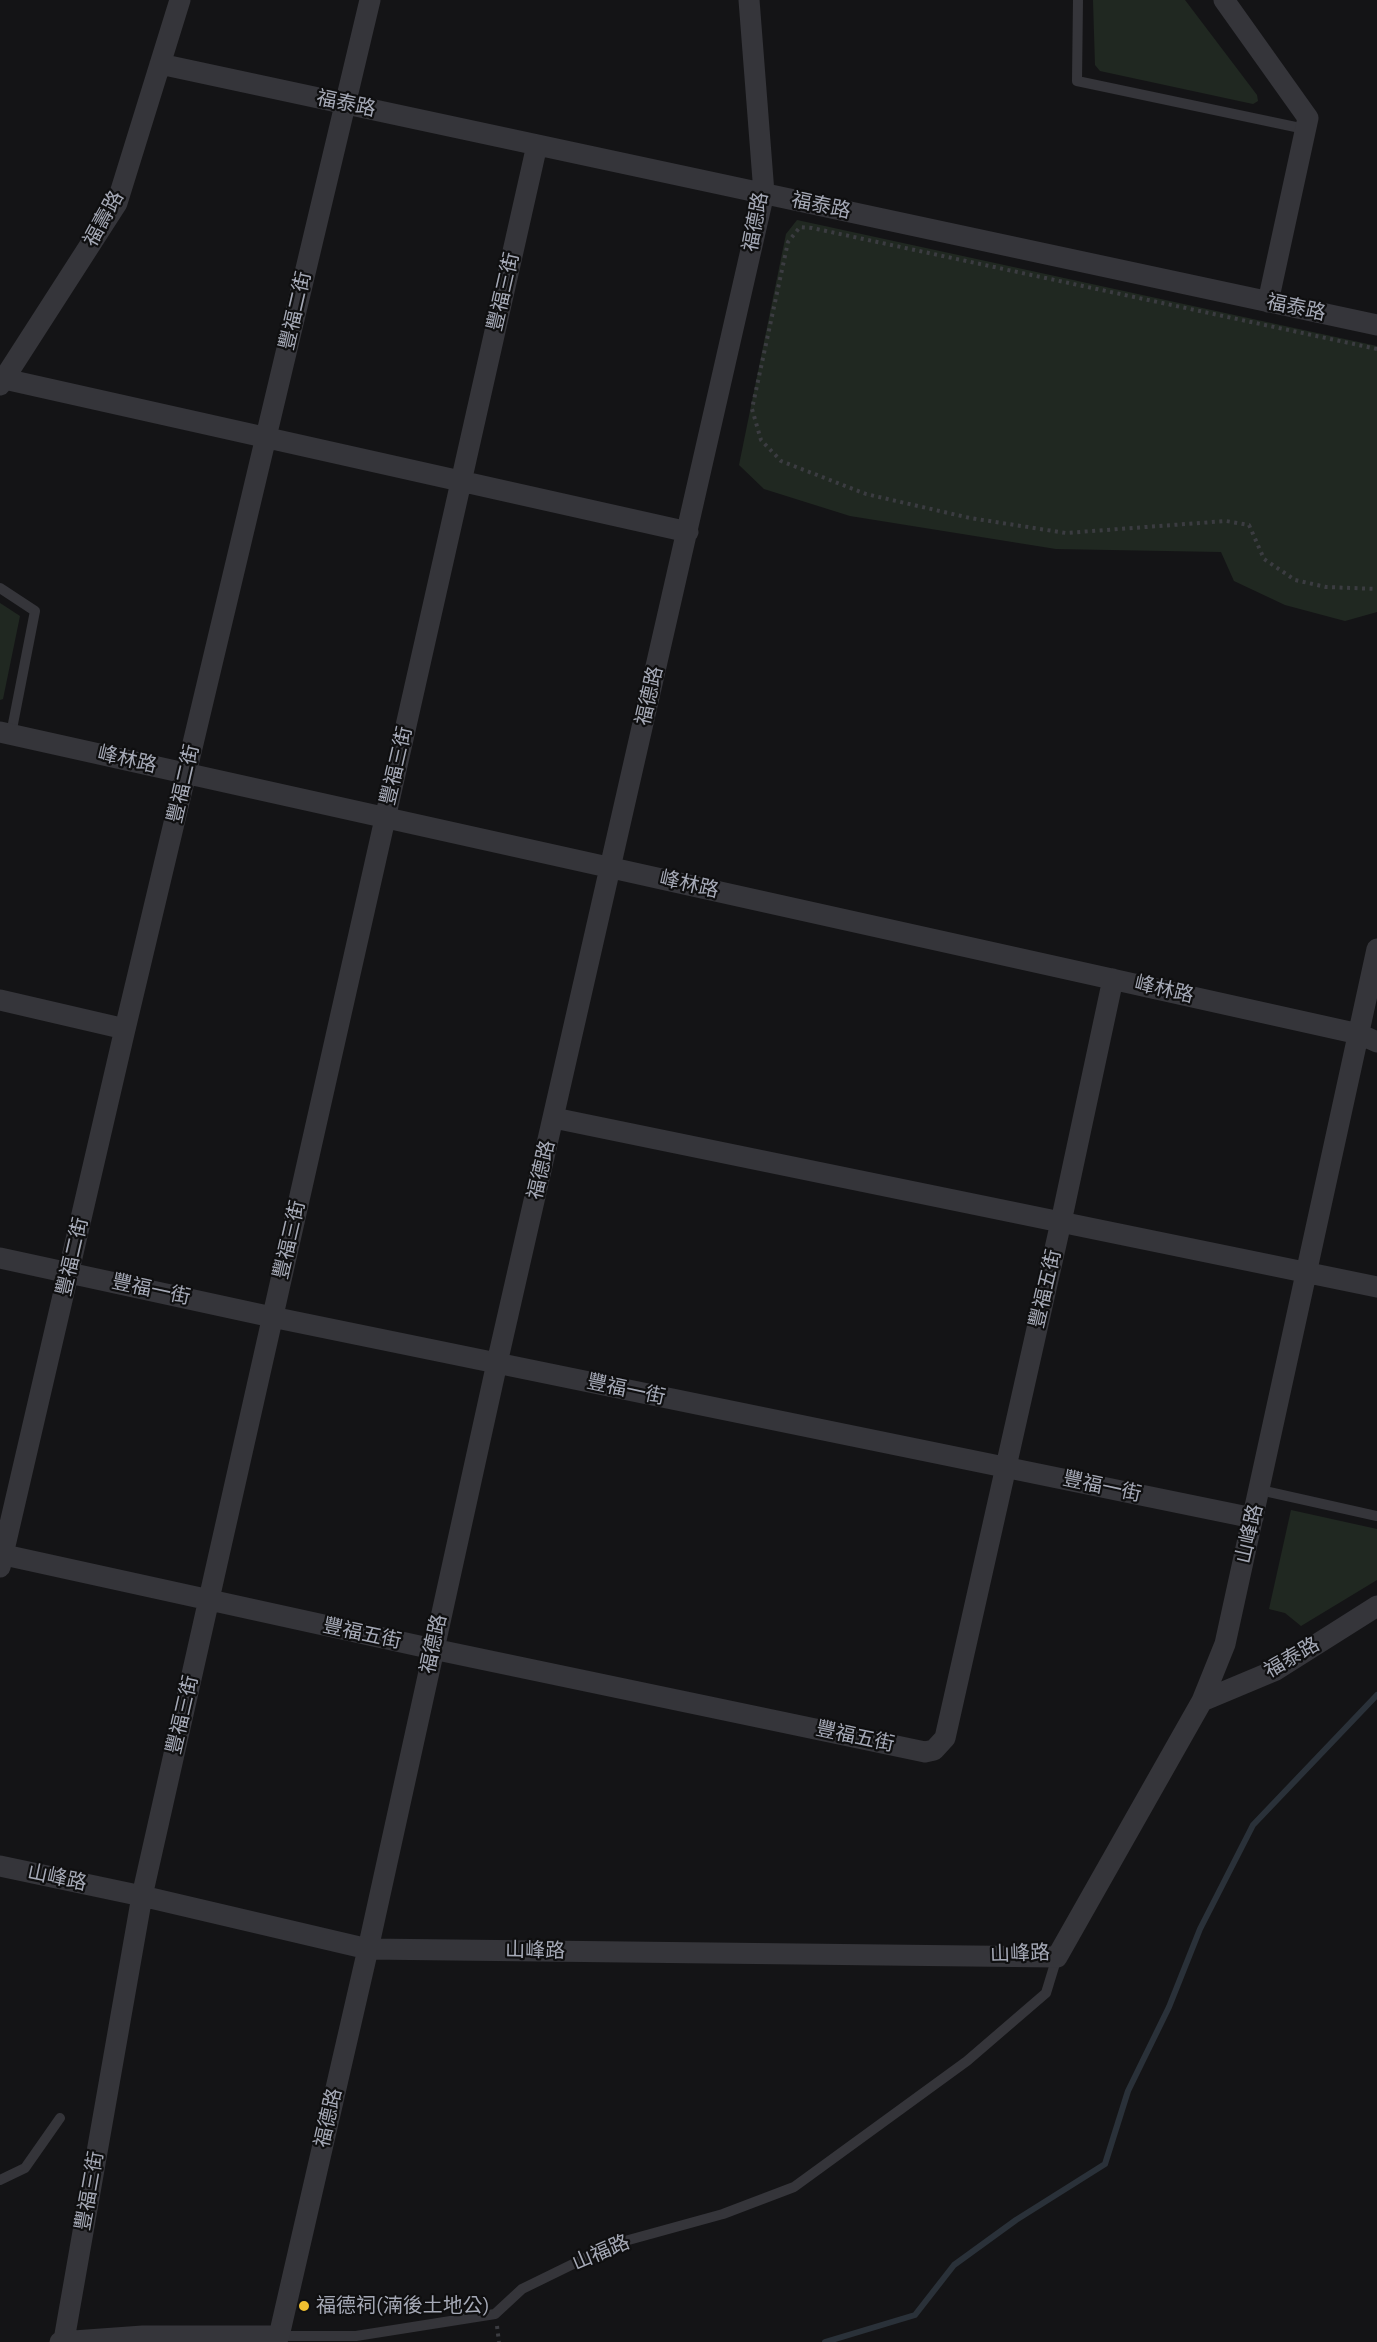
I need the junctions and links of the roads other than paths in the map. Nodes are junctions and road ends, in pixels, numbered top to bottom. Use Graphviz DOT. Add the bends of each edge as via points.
graph roads {
  1 [pos="180,0"];
  2 [pos="370,0"];
  3 [pos="750,0"];
  4 [pos="1078,0"];
  5 [pos="1224,0"];
  6 [pos="160,64"];
  7 [pos="345,103"];
  8 [pos="1305,129"];
  9 [pos="537,145"];
  10 [pos="764,194"];
  11 [pos="1268,302"];
  12 [pos="1377,325"];
  13 [pos="1,380"];
  14 [pos="266,439"];
  15 [pos="461,482"];
  16 [pos="688,532"];
  17 [pos="0,588"];
  18 [pos="5,733"];
  19 [pos="187,773"];
  20 [pos="386,816"];
  21 [pos="612,868"];
  22 [pos="1377,949"];
  23 [pos="1113,979"];
  24 [pos="0,1000"];
  25 [pos="125,1029"];
  26 [pos="1368,1038"];
  27 [pos="555,1118"];
  28 [pos="1061,1222"];
  29 [pos="0,1258"];
  30 [pos="1306,1272"];
  31 [pos="70,1273"];
  32 [pos="1377,1287"];
  33 [pos="272,1317"];
  34 [pos="497,1363"];
  35 [pos="1006,1467"];
  36 [pos="1260,1490"];
  37 [pos="1377,1516"];
  38 [pos="1253,1518"];
  39 [pos="1,1559"];
  40 [pos="210,1600"];
  41 [pos="1377,1606"];
  42 [pos="433,1649"];
  43 [pos="1202,1701"];
  44 [pos="0,1866"];
  45 [pos="142,1896"];
  46 [pos="368,1949"];
  47 [pos="1057,1957"];
  48 [pos="60,2118"];
  49 [pos="0,2180"];
  50 [pos="279,2336"];
  51 [pos="62,2341"];
  1 -- 6 [label="street, 福壽路"];
  2 -- 7 [label="street, 豐福二街"];
  3 -- 10 [label="street, 福德路"];
  4 -- 8 [label="lane" via="1077,81"];
  5 -- 8 [label="street" via="1308,118"];
  6 -- 7 [label="street, 福泰路"];
  6 -- 13 [label="street, 福壽路" via="117,202"];
  7 -- 9 [label="street, 福泰路"];
  7 -- 14 [label="street, 豐福二街"];
  8 -- 11 [label="street"];
  9 -- 10 [label="street, 福泰路"];
  9 -- 15 [label="street, 豐福三街"];
  10 -- 11 [label="street, 福泰路"];
  10 -- 16 [label="street, 福德路"];
  11 -- 12 [label="street, 福泰路"];
  13 -- 14 [label="street"];
  14 -- 15 [label="street"];
  14 -- 19 [label="street, 豐福二街"];
  15 -- 16 [label="street"];
  15 -- 20 [label="street, 豐福三街"];
  16 -- 21 [label="street, 福德路"];
  17 -- 18 [label="lane" via="35,611"];
  18 -- 19 [label="street, 峰林路"];
  19 -- 20 [label="street, 峰林路"];
  19 -- 25 [label="street, 豐福二街"];
  20 -- 21 [label="street, 峰林路"];
  20 -- 33 [label="street, 豐福三街"];
  21 -- 23 [label="street, 峰林路"];
  21 -- 27 [label="street, 福德路"];
  22 -- 26 [label="street, 山峰路"];
  23 -- 26 [label="street, 峰林路"];
  23 -- 28 [label="street, 豐福五街"];
  24 -- 25 [label="street"];
  25 -- 31 [label="street, 豐福二街"];
  26 -- 30 [label="street, 山峰路"];
  27 -- 28 [label="street"];
  27 -- 34 [label="street, 福德路"];
  28 -- 30 [label="street"];
  28 -- 35 [label="street, 豐福五街"];
  29 -- 31 [label="street, 豐福一街"];
  30 -- 32 [label="street"];
  30 -- 36 [label="street, 山峰路"];
  31 -- 33 [label="street, 豐福一街"];
  31 -- 39 [label="street, 豐福二街"];
  33 -- 34 [label="street, 豐福一街"];
  33 -- 40 [label="street, 豐福三街"];
  34 -- 35 [label="street, 豐福一街"];
  34 -- 42 [label="street, 福德路"];
  35 -- 38 [label="street, 豐福一街"];
  35 -- 42 [label="street, 豐福五街" via="945,1738 934,1750 925,1752"];
  36 -- 37 [label="lane"];
  36 -- 38 [label="street, 山峰路"];
  38 -- 43 [label="street, 山峰路" via="1226,1644"];
  39 -- 40 [label="street, 豐福五街"];
  40 -- 42 [label="street, 豐福五街"];
  40 -- 45 [label="street, 豐福三街"];
  41 -- 43 [label="street, 福泰路" via="1276,1670"];
  42 -- 46 [label="street, 福德路"];
  43 -- 47 [label="street, 山峰路"];
  44 -- 45 [label="street, 山峰路"];
  45 -- 46 [label="street, 山峰路"];
  45 -- 51 [label="street, 豐福三街"];
  46 -- 47 [label="street, 山峰路"];
  46 -- 50 [label="street, 福德路"];
  47 -- 50 [label="lane, 山福路" via="1046,1993 967,2061 794,2187 723,2214 614,2244 522,2289 495,2314 356,2336"];
  48 -- 49 [label="lane" via="25,2168"];
  50 -- 51 [label="street, 山福路" via="143,2336"];
}
